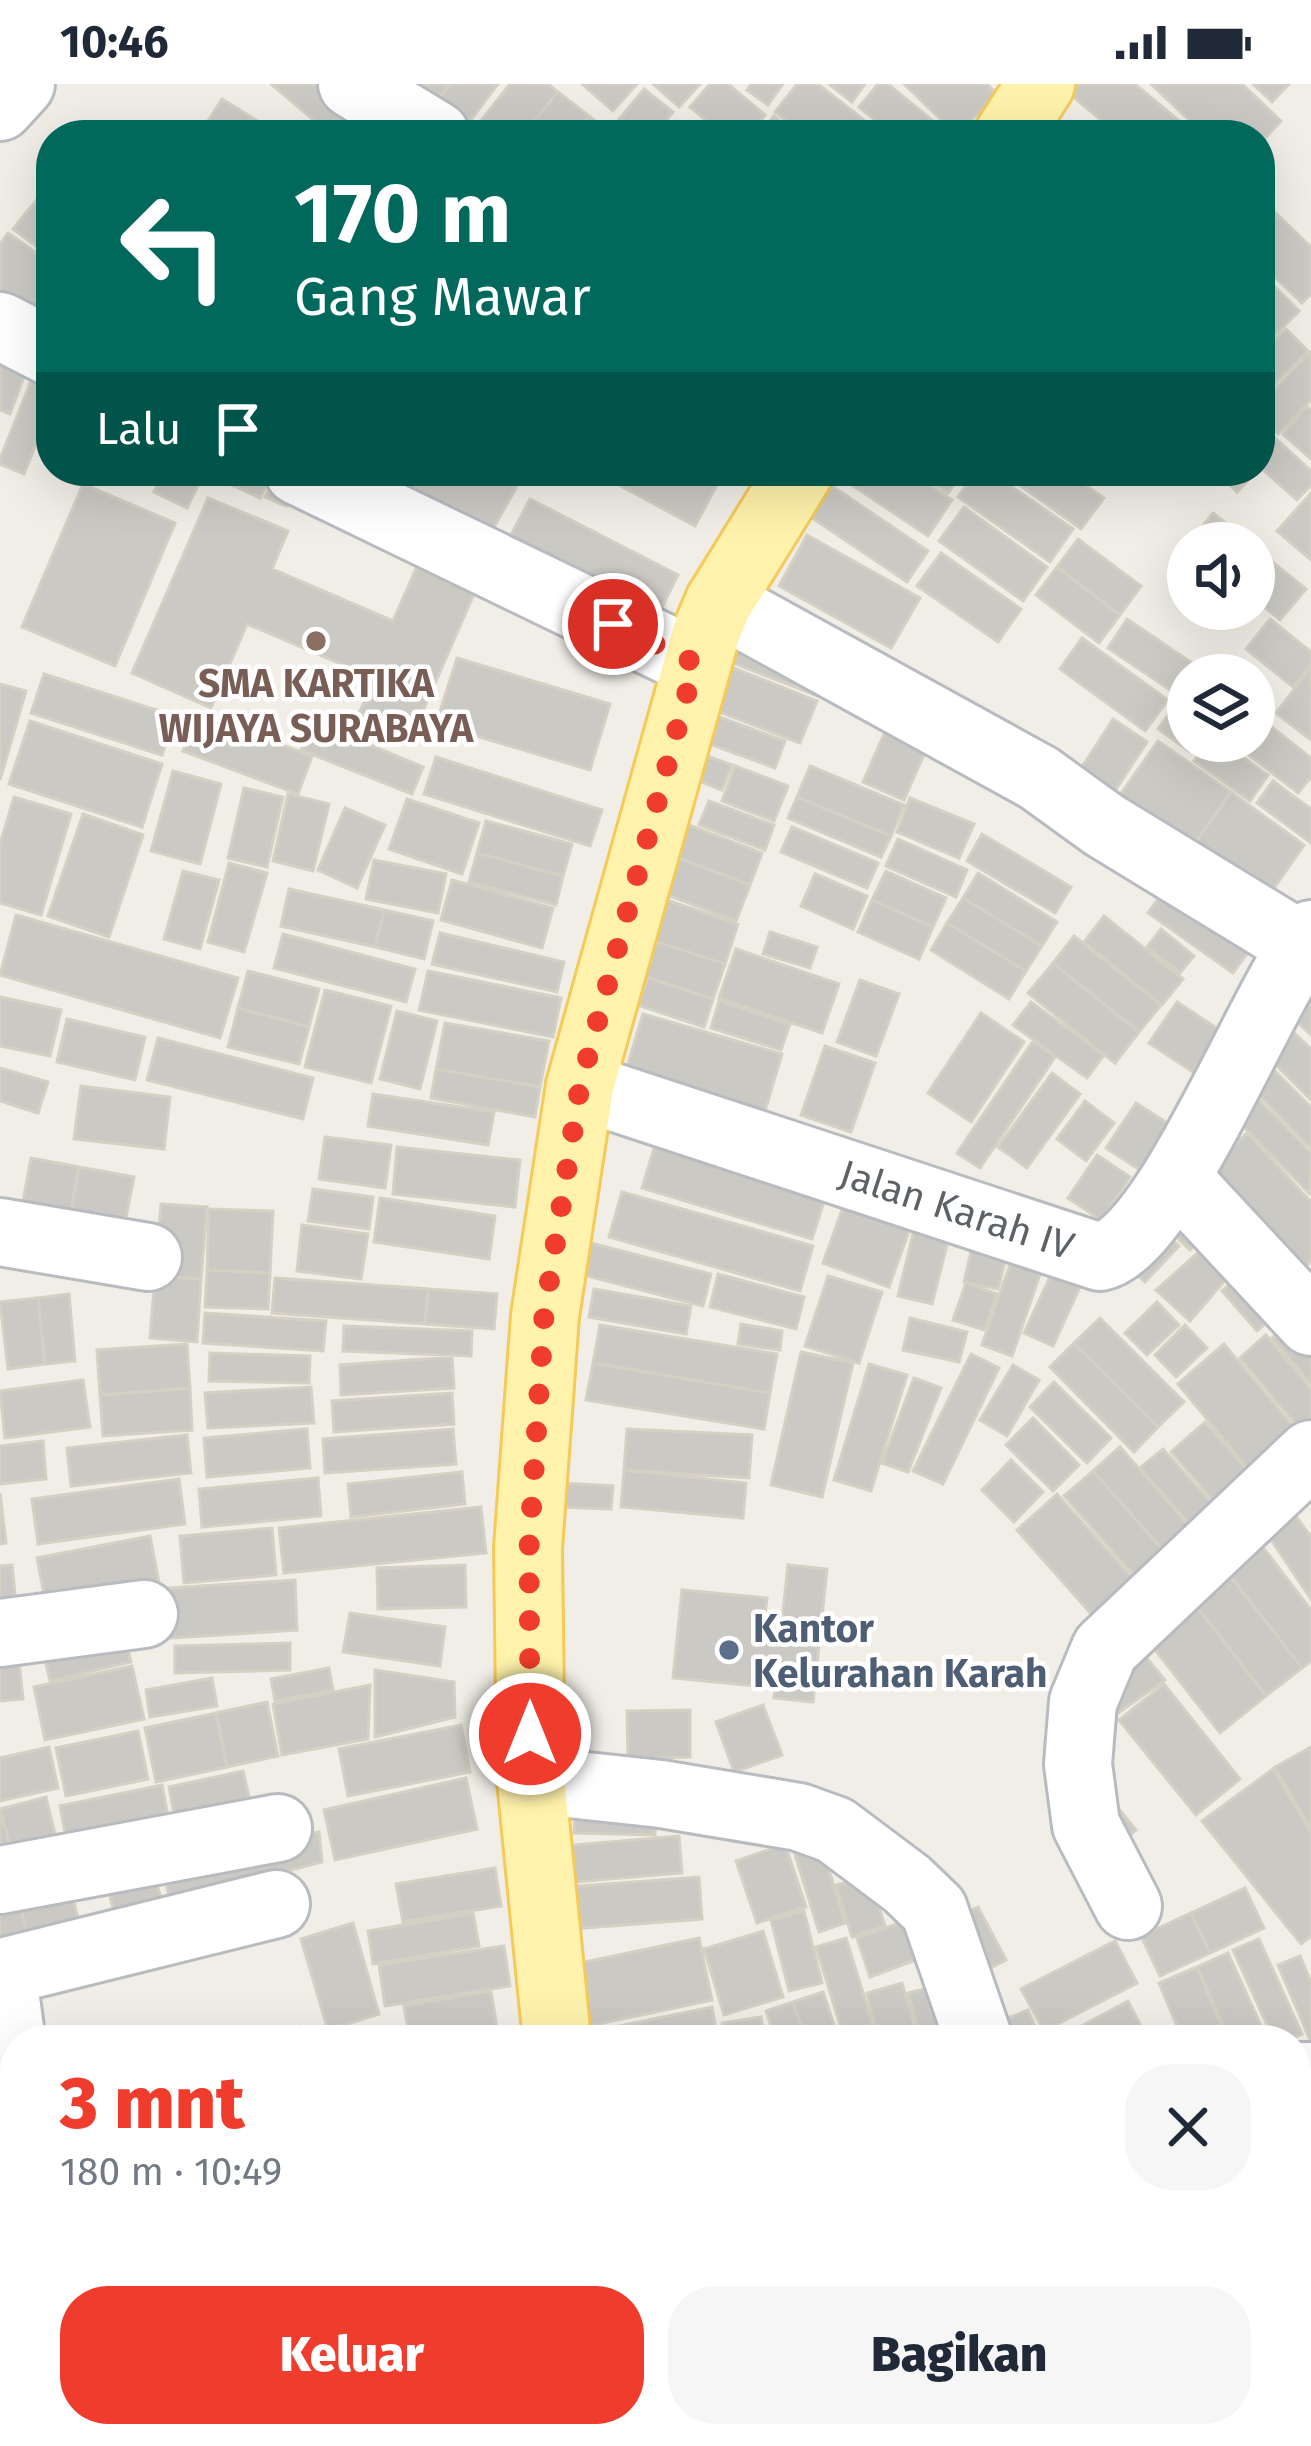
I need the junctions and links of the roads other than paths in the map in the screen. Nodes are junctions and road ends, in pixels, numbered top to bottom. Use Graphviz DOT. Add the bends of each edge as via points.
graph roads {
  1 [pos="21,84"];
  2 [pos="352,84"];
  3 [pos="0,107"];
  4 [pos="411,120"];
  5 [pos="0,326"];
  6 [pos="36,344"];
  7 [pos="329,486"];
  8 [pos="791,486"];
  9 [pos="719,602"];
  10 [pos="695,663"];
  11 [pos="1306,940"];
  12 [pos="580,1086"];
  13 [pos="1177,1178"];
  14 [pos="0,1232"];
  15 [pos="148,1257"];
  16 [pos="1311,1322"];
  17 [pos="1311,1454"];
  18 [pos="144,1613"];
  19 [pos="0,1634"];
  20 [pos="531,1780"];
  21 [pos="278,1828"];
  22 [pos="0,1880"];
  23 [pos="276,1904"];
  24 [pos="1128,1906"];
  25 [pos="8,2025"];
  26 [pos="556,2025"];
  27 [pos="974,2025"];
  1 -- 3 [label="street"];
  2 -- 4 [label="street"];
  5 -- 6 [label="street"];
  7 -- 10 [label="street"];
  8 -- 9 [label="main road"];
  9 -- 10 [label="main road"];
  9 -- 11 [label="street" via="1039,778 1104,825"];
  10 -- 12 [label="main road"];
  11 -- 13 [label="street, Jalan Karah IV"];
  12 -- 13 [label="street, Jalan Karah IV" via="1100,1256 1124,1244"];
  12 -- 20 [label="main road" via="544,1316 529,1548"];
  13 -- 16 [label="street"];
  14 -- 15 [label="street"];
  17 -- 24 [label="street" via="1105,1649 1083,1702 1078,1764 1086,1825"];
  18 -- 19 [label="street"];
  20 -- 26 [label="main road"];
  20 -- 27 [label="street" via="662,1793 835,1830 934,1910"];
  21 -- 22 [label="street"];
  23 -- 25 [label="street" via="10,1970 2,1977"];
}
